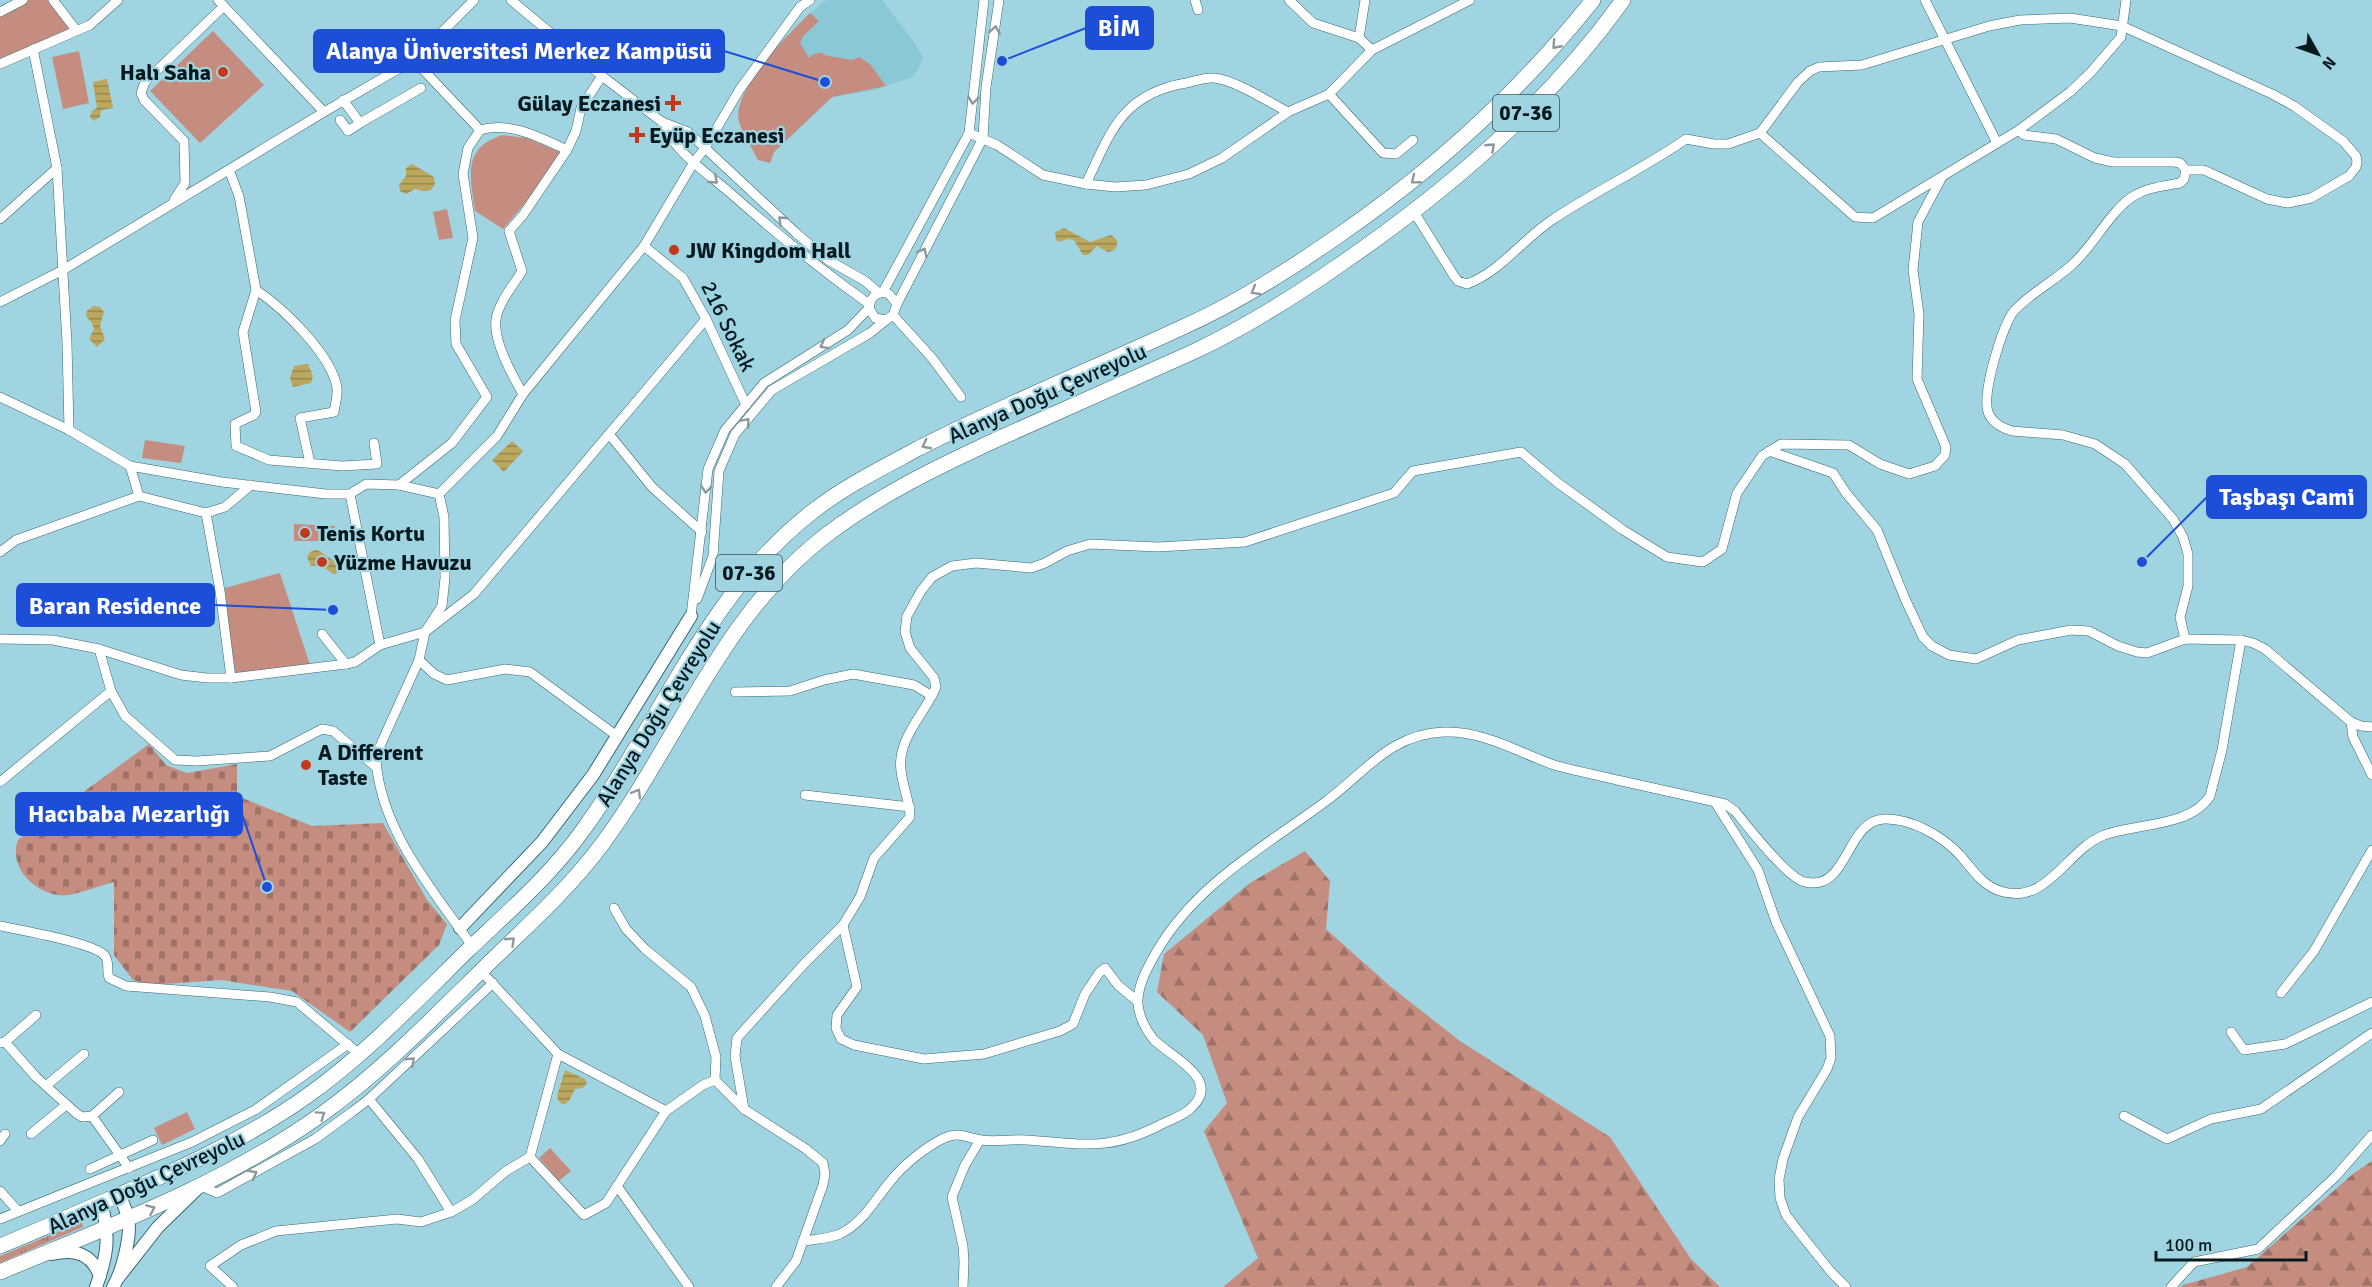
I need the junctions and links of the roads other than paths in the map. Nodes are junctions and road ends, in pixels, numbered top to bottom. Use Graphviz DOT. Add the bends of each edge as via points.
graph roads {
  1 [pos="22,0"];
  2 [pos="53,0"];
  3 [pos="118,0"];
  4 [pos="474,0"];
  5 [pos="511,0"];
  6 [pos="810,0"];
  7 [pos="984,0"];
  8 [pos="999,0"];
  9 [pos="1289,0"];
  10 [pos="1365,0"];
  11 [pos="1470,0"];
  12 [pos="1593,0"];
  13 [pos="1623,0"];
  14 [pos="1925,0"];
  15 [pos="2126,0"];
  16 [pos="221,3"];
  17 [pos="797,4"];
  18 [pos="0,12"];
  19 [pos="2122,26"];
  20 [pos="76,30"];
  21 [pos="1359,38"];
  22 [pos="1944,39"];
  23 [pos="33,49"];
  24 [pos="1372,50"];
  25 [pos="414,60"];
  26 [pos="0,64"];
  27 [pos="602,76"];
  28 [pos="421,87"];
  29 [pos="1329,94"];
  30 [pos="343,100"];
  31 [pos="324,112"];
  32 [pos="1288,112"];
  33 [pos="340,120"];
  34 [pos="662,122"];
  35 [pos="360,123"];
  36 [pos="480,130"];
  37 [pos="2019,130"];
  38 [pos="969,133"];
  39 [pos="1760,133"];
  40 [pos="983,138"];
  41 [pos="1413,140"];
  42 [pos="1997,143"];
  43 [pos="705,148"];
  44 [pos="567,150"];
  45 [pos="693,162"];
  46 [pos="57,168"];
  47 [pos="229,170"];
  48 [pos="2186,170"];
  49 [pos="1942,177"];
  50 [pos="1086,184"];
  51 [pos="169,206"];
  52 [pos="1414,212"];
  53 [pos="0,219"];
  54 [pos="644,246"];
  55 [pos="63,270"];
  56 [pos="256,290"];
  57 [pos="881,293"];
  58 [pos="0,302"];
  59 [pos="897,304"];
  60 [pos="869,306"];
  61 [pos="890,317"];
  62 [pos="706,319"];
  63 [pos="523,394"];
  64 [pos="0,397"];
  65 [pos="961,398"];
  66 [pos="746,405"];
  67 [pos="69,430"];
  68 [pos="609,435"];
  69 [pos="374,443"];
  70 [pos="1769,451"];
  71 [pos="310,463"];
  72 [pos="130,466"];
  73 [pos="251,485"];
  74 [pos="399,485"];
  75 [pos="350,494"];
  76 [pos="439,494"];
  77 [pos="139,496"];
  78 [pos="206,513"];
  79 [pos="702,532"];
  80 [pos="0,552"];
  81 [pos="691,616"];
  82 [pos="425,632"];
  83 [pos="322,634"];
  84 [pos="0,639"];
  85 [pos="2185,639"];
  86 [pos="2241,640"];
  87 [pos="380,645"];
  88 [pos="99,649"];
  89 [pos="419,660"];
  90 [pos="346,664"];
  91 [pos="231,678"];
  92 [pos="111,691"];
  93 [pos="735,692"];
  94 [pos="932,696"];
  95 [pos="2351,722"];
  96 [pos="2372,727"];
  97 [pos="617,736"];
  98 [pos="376,767"];
  99 [pos="2372,775"];
  100 [pos="0,782"];
  101 [pos="805,795"];
  102 [pos="1715,802"];
  103 [pos="910,807"];
  104 [pos="2372,850"];
  105 [pos="614,908"];
  106 [pos="843,925"];
  107 [pos="0,926"];
  108 [pos="460,928"];
  109 [pos="472,946"];
  110 [pos="481,971"];
  111 [pos="493,983"];
  112 [pos="2281,993"];
  113 [pos="1137,1000"];
  114 [pos="2372,1002"];
  115 [pos="36,1015"];
  116 [pos="2231,1032"];
  117 [pos="2372,1034"];
  118 [pos="3,1043"];
  119 [pos="353,1049"];
  120 [pos="84,1054"];
  121 [pos="558,1054"];
  122 [pos="715,1080"];
  123 [pos="47,1085"];
  124 [pos="119,1092"];
  125 [pos="369,1099"];
  126 [pos="66,1105"];
  127 [pos="744,1109"];
  128 [pos="666,1111"];
  129 [pos="92,1116"];
  130 [pos="2124,1116"];
  131 [pos="31,1134"];
  132 [pos="2372,1135"];
  133 [pos="153,1140"];
  134 [pos="980,1140"];
  135 [pos="121,1155"];
  136 [pos="530,1157"];
  137 [pos="129,1168"];
  138 [pos="90,1169"];
  139 [pos="201,1186"];
  140 [pos="617,1186"];
  141 [pos="0,1191"];
  142 [pos="120,1195"];
  143 [pos="101,1202"];
  144 [pos="18,1211"];
  145 [pos="451,1212"];
  146 [pos="0,1219"];
  147 [pos="129,1219"];
  148 [pos="108,1227"];
  149 [pos="803,1241"];
  150 [pos="0,1246"];
  151 [pos="36,1257"];
  152 [pos="0,1272"];
  153 [pos="98,1282"];
  154 [pos="116,1282"];
  155 [pos="233,1287"];
  156 [pos="689,1287"];
  157 [pos="776,1287"];
  158 [pos="963,1287"];
  159 [pos="1846,1287"];
  160 [pos="2171,1287"];
  1 -- 18 [label="street"];
  2 -- 20 [label="street"];
  3 -- 20 [label="street" via="90,25"];
  4 -- 25 [label="street"];
  5 -- 27 [label="street"];
  6 -- 17 [label="street"];
  7 -- 38 [label="street, one-way"];
  40 -- 8 [label="street, one-way"];
  9 -- 21 [label="street" via="1313,23"];
  10 -- 21 [label="street"];
  11 -- 24 [label="street"];
  12 -- 109 [label="highway, Alanya Doğu Çevreyolu / 07-36, one-way" via="1536,67 1453,149 1396,195 1289,270 1187,326 944,436 849,486 810,513 769,551 721,610 581,834"];
  52 -- 13 [label="highway, Alanya Doğu Çevreyolu / 07-36, one-way" via="1519,121"];
  14 -- 22 [label="street"];
  15 -- 19 [label="street"];
  16 -- 31 [label="street"];
  16 -- 51 [label="street" via="141,90 144,100 184,141 185,183"];
  17 -- 43 [label="street"];
  19 -- 22 [label="street" via="2047,18 1989,26"];
  19 -- 37 [label="street" via="2121,37 2091,72"];
  19 -- 48 [label="street" via="2294,106 2343,141 2357,162 2354,171 2311,198 2288,203 2267,199 2204,170"];
  20 -- 23 [label="street"];
  21 -- 24 [label="street"];
  22 -- 39 [label="street" via="1862,65 1810,71"];
  22 -- 42 [label="street"];
  23 -- 26 [label="street"];
  23 -- 46 [label="street"];
  24 -- 29 [label="street"];
  25 -- 30 [label="street"];
  25 -- 36 [label="street"];
  27 -- 34 [label="street"];
  27 -- 44 [label="street" via="581,108"];
  28 -- 35 [label="street"];
  29 -- 32 [label="street"];
  29 -- 41 [label="street" via="1383,153 1396,154"];
  30 -- 31 [label="street"];
  30 -- 35 [label="street"];
  31 -- 47 [label="street"];
  32 -- 50 [label="street" via="1222,158 1189,174 1146,186"];
  32 -- 50 [label="street" via="1243,88 1214,78 1166,86 1146,95 1113,127"];
  33 -- 35 [label="street" via="348,131"];
  34 -- 43 [label="street" via="688,132"];
  34 -- 45 [label="street" via="668,137"];
  36 -- 44 [label="street" via="522,131"];
  36 -- 74 [label="street" via="468,148 463,174 473,238 455,320 456,344 487,397 452,443"];
  37 -- 42 [label="street"];
  37 -- 48 [label="street" via="2024,135 2056,139 2095,158 2113,162 2174,162"];
  38 -- 40 [label="street"];
  38 -- 57 [label="street"];
  39 -- 49 [label="street" via="1855,217 1873,218"];
  39 -- 52 [label="street" via="1728,144 1686,139 1551,220 1467,284 1454,276"];
  40 -- 50 [label="street" via="1043,175"];
  59 -- 40 [label="street, one-way"];
  42 -- 49 [label="street"];
  43 -- 45 [label="street"];
  57 -- 43 [label="street, one-way" via="828,260"];
  44 -- 63 [label="street" via="509,231 522,271 496,321 500,343"];
  45 -- 54 [label="street"];
  45 -- 60 [label="street, one-way"];
  46 -- 53 [label="street"];
  46 -- 55 [label="street"];
  47 -- 51 [label="street"];
  47 -- 56 [label="street" via="239,196"];
  48 -- 85 [label="street" via="2180,183 2143,191 2123,204 2074,263 2017,309 2004,329 1990,379 1987,410 2003,428 2079,438 2111,452 2173,519 2188,554 2188,586 2180,617"];
  49 -- 70 [label="street" via="1918,222 1913,270 1919,314 1917,379 1946,447 1945,455 1935,466 1909,474 1880,464 1849,445 1781,444"];
  51 -- 55 [label="street"];
  110 -- 52 [label="highway, Alanya Doğu Çevreyolu / 07-36, one-way" via="568,885 598,849 626,811 736,630 790,565 828,534 947,463 1256,320"];
  54 -- 62 [label="street, 216 Sokak" via="683,278"];
  54 -- 63 [label="street"];
  55 -- 58 [label="street"];
  55 -- 67 [label="street"];
  56 -- 71 [label="street" via="272,301 324,356 337,388 334,412 300,418"];
  56 -- 71 [label="street" via="243,332 256,412 234,424 236,446 269,460"];
  57 -- 59 [label="street" via="893,296"];
  57 -- 60 [label="street" via="873,296"];
  59 -- 61 [label="street"];
  60 -- 61 [label="street" via="875,318"];
  60 -- 66 [label="street, one-way" via="842,334 764,383"];
  61 -- 65 [label="street" via="932,358"];
  81 -- 61 [label="street, one-way" via="713,556 719,471 735,434 772,390 870,333"];
  62 -- 66 [label="street, 216 Sokak"];
  62 -- 68 [label="street"];
  63 -- 76 [label="street" via="498,436"];
  64 -- 67 [label="street"];
  66 -- 79 [label="street, one-way" via="725,430 708,469"];
  67 -- 72 [label="street"];
  68 -- 79 [label="street" via="652,487"];
  68 -- 82 [label="street" via="474,594"];
  69 -- 71 [label="street" via="376,464"];
  70 -- 85 [label="street" via="1833,473 1877,530 1923,637 1949,655 1977,659 2018,640 2071,630 2089,631 2118,646 2147,653"];
  70 -- 94 [label="street" via="1737,493 1722,549 1703,562 1667,557 1623,530 1521,452 1413,471 1394,493 1245,542 1158,547 1090,544 1031,568 976,563 952,566 932,578 907,616 905,632 910,648 934,678"];
  72 -- 73 [label="street"];
  72 -- 77 [label="street"];
  73 -- 75 [label="street"];
  73 -- 78 [label="street" via="225,507"];
  74 -- 75 [label="street" via="366,484"];
  74 -- 76 [label="street"];
  75 -- 87 [label="street"];
  76 -- 82 [label="street" via="444,517 444,587 442,606"];
  77 -- 78 [label="street"];
  77 -- 80 [label="street" via="16,540"];
  78 -- 91 [label="street"];
  79 -- 81 [label="street"];
  81 -- 97 [label="street"];
  82 -- 87 [label="street"];
  82 -- 89 [label="street"];
  83 -- 90 [label="street"];
  84 -- 88 [label="street" via="53,640"];
  85 -- 86 [label="street"];
  86 -- 95 [label="street" via="2265,649"];
  86 -- 102 [label="street" via="2222,750 2206,802 2195,812 2093,840 2040,888 2026,893 2011,894 1988,886 1948,843 1920,827 1887,819 1863,828 1835,872 1818,882 1805,882 1790,874 1735,812"];
  87 -- 90 [label="street"];
  88 -- 91 [label="street" via="181,675"];
  88 -- 92 [label="street"];
  89 -- 97 [label="street" via="447,680 506,669 530,672"];
  89 -- 98 [label="street" via="376,755"];
  90 -- 91 [label="street"];
  92 -- 98 [label="street" via="125,716 175,759 270,756 322,729 333,731"];
  92 -- 100 [label="street"];
  93 -- 94 [label="street" via="790,691 853,674 914,685"];
  94 -- 103 [label="street" via="905,742 900,759"];
  95 -- 96 [label="street"];
  95 -- 99 [label="street" via="2353,737"];
  97 -- 108 [label="street" via="542,842"];
  98 -- 108 [label="street" via="385,807 401,841"];
  101 -- 103 [label="street"];
  102 -- 113 [label="street" via="1557,766 1465,733 1438,732 1409,738 1393,746 1195,900 1151,961"];
  102 -- 159 [label="street" via="1758,870 1776,922 1830,1036 1827,1069 1790,1137 1779,1179 1780,1198 1790,1221"];
  103 -- 106 [label="street" via="910,818 874,858 860,897"];
  104 -- 112 [label="street" via="2314,951"];
  105 -- 122 [label="street" via="626,929 645,949 691,987 705,1016 716,1057"];
  106 -- 113 [label="street" via="857,987 837,1015 836,1028 841,1039 854,1045 924,1059 984,1054 1060,1031 1073,1024 1086,994 1105,968"];
  106 -- 127 [label="street" via="737,1038 735,1056"];
  107 -- 119 [label="street" via="91,947 105,956 109,978 126,986 297,1002"];
  108 -- 109 [label="street"];
  109 -- 119 [label="highway, Alanya Doğu Çevreyolu / 07-36"];
  110 -- 111 [label="street"];
  139 -- 110 [label="highway, Alanya Doğu Çevreyolu / 07-36, one-way" via="278,1143 353,1091"];
  111 -- 121 [label="street"];
  125 -- 111 [label="street, one-way"];
  113 -- 134 [label="street" via="1140,1015 1154,1040 1196,1075 1200,1091 1193,1107 1142,1135 1117,1142 1071,1145"];
  114 -- 116 [label="street" via="2285,1044 2244,1050"];
  115 -- 118 [label="street"];
  117 -- 130 [label="street" via="2261,1109 2211,1119 2168,1139"];
  118 -- 123 [label="street"];
  119 -- 137 [label="street" via="255,1110 192,1143"];
  119 -- 142 [label="highway, Alanya Doğu Çevreyolu / 07-36" via="311,1093 255,1129 195,1162"];
  120 -- 123 [label="street"];
  121 -- 128 [label="street"];
  121 -- 136 [label="street"];
  122 -- 127 [label="street"];
  122 -- 128 [label="street"];
  123 -- 126 [label="street"];
  124 -- 129 [label="street"];
  139 -- 125 [label="street, one-way" via="217,1193 315,1139"];
  125 -- 145 [label="street" via="418,1159"];
  126 -- 129 [label="street" via="82,1117"];
  126 -- 131 [label="street"];
  127 -- 149 [label="street" via="823,1163 823,1185"];
  128 -- 140 [label="street"];
  129 -- 135 [label="street"];
  132 -- 160 [label="street" via="2336,1176 2258,1249 2194,1262"];
  133 -- 135 [label="street"];
  134 -- 149 [label="street" via="964,1134 945,1137 900,1170 851,1228 828,1238"];
  134 -- 158 [label="street" via="952,1197 964,1254"];
  135 -- 137 [label="street"];
  135 -- 138 [label="street"];
  136 -- 140 [label="street" via="584,1215 606,1203"];
  136 -- 145 [label="street"];
  137 -- 144 [label="street"];
  147 -- 139 [label="highway, Alanya Doğu Çevreyolu / 07-36, one-way"];
  139 -- 154 [label="street" via="158,1227"];
  140 -- 156 [label="street"];
  141 -- 144 [label="street"];
  142 -- 143 [label="highway, Alanya Doğu Çevreyolu / 07-36"];
  142 -- 147 [label="street"];
  143 -- 148 [label="street"];
  143 -- 150 [label="highway, Alanya Doğu Çevreyolu / 07-36"];
  144 -- 146 [label="street"];
  145 -- 155 [label="street" via="421,1222 397,1219 276,1231 241,1245 210,1266"];
  147 -- 148 [label="highway, Alanya Doğu Çevreyolu / 07-36"];
  147 -- 154 [label="street" via="129,1234"];
  148 -- 151 [label="highway, Alanya Doğu Çevreyolu / 07-36"];
  148 -- 153 [label="street"];
  149 -- 157 [label="street" via="796,1262"];
  151 -- 152 [label="highway, Alanya Doğu Çevreyolu / 07-36"];
  151 -- 153 [label="street" via="74,1252 95,1264"];
}
